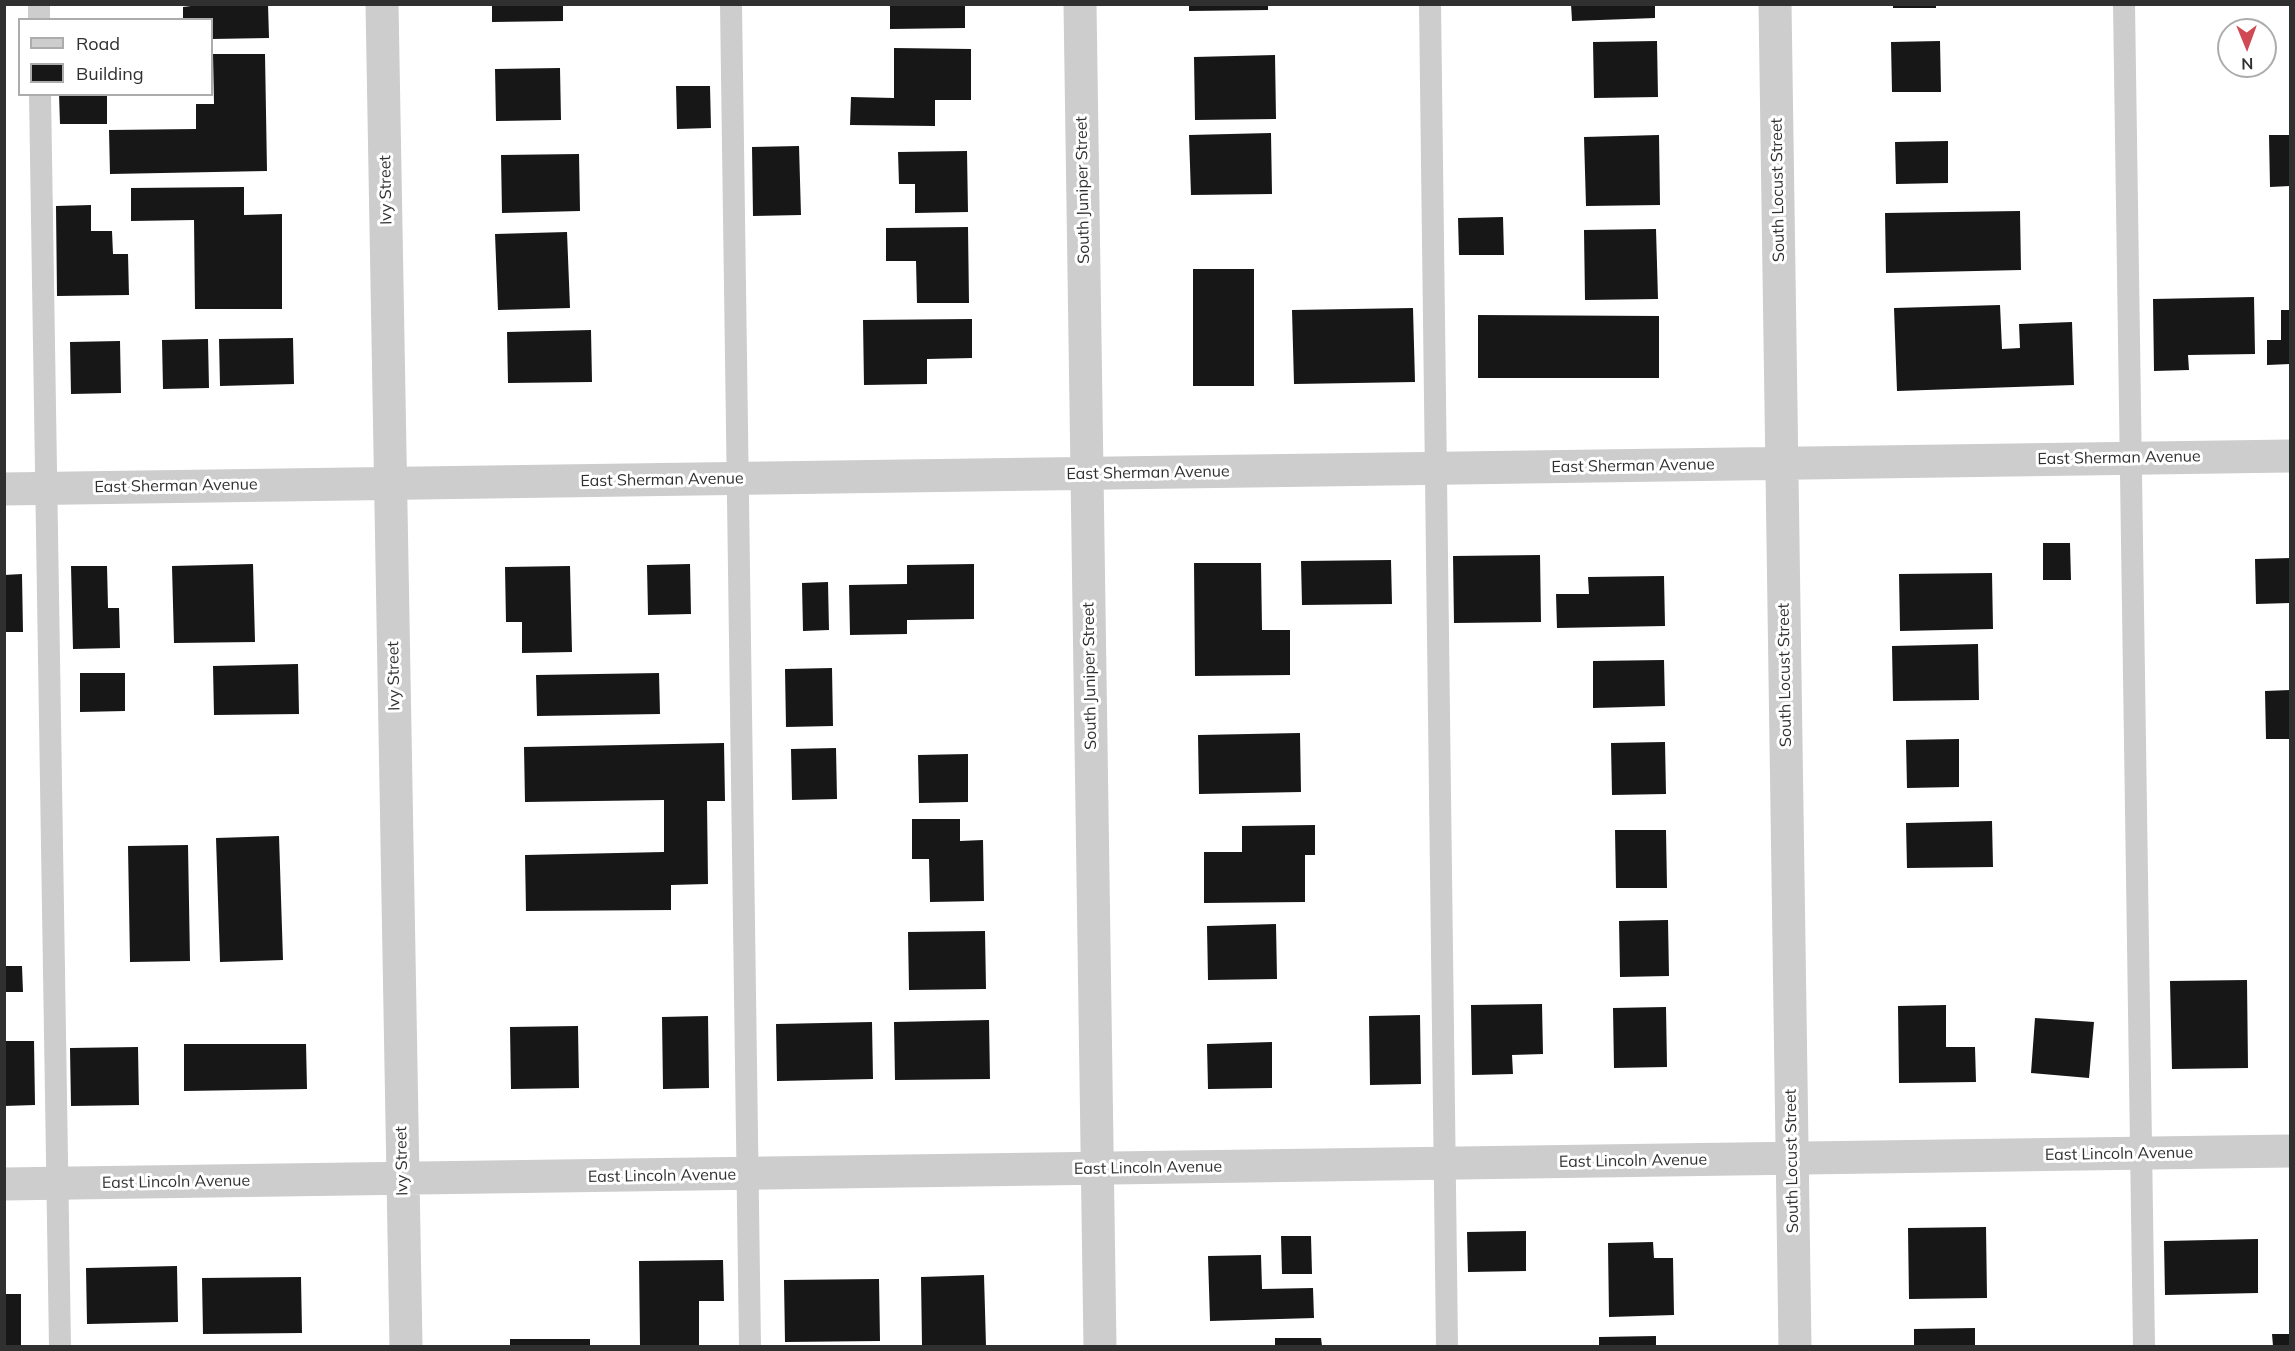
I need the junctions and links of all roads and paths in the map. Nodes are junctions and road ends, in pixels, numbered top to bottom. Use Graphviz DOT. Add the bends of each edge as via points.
graph roads {
  1 [pos="382,4"];
  2 [pos="731,4"];
  3 [pos="1080,4"];
  4 [pos="1430,4"];
  5 [pos="1775,4"];
  6 [pos="2124,4"];
  7 [pos="40,96"];
  8 [pos="2290,456"];
  9 [pos="2128,458"];
  10 [pos="1783,464"];
  11 [pos="1435,468"];
  12 [pos="1087,474"];
  13 [pos="738,478"];
  14 [pos="390,483"];
  15 [pos="45,488"];
  16 [pos="4,489"];
  17 [pos="2290,1151"];
  18 [pos="2142,1153"];
  19 [pos="1792,1159"];
  20 [pos="1445,1163"];
  21 [pos="1097,1169"];
  22 [pos="747,1174"];
  23 [pos="403,1180"];
  24 [pos="4,1184"];
  25 [pos="58,1184"];
  26 [pos="60,1347"];
  27 [pos="406,1347"];
  28 [pos="750,1347"];
  29 [pos="1100,1347"];
  30 [pos="1447,1347"];
  31 [pos="1795,1347"];
  32 [pos="2144,1347"];
  1 -- 14 [label="street, Ivy Street"];
  2 -- 13 [label="lane"];
  3 -- 12 [label="street, South Juniper Street"];
  4 -- 11 [label="lane"];
  5 -- 10 [label="street, South Locust Street"];
  6 -- 9 [label="lane"];
  7 -- 15 [label="lane"];
  8 -- 9 [label="street, East Sherman Avenue"];
  9 -- 10 [label="street, East Sherman Avenue"];
  9 -- 18 [label="lane"];
  10 -- 11 [label="street, East Sherman Avenue"];
  10 -- 19 [label="street, South Locust Street"];
  11 -- 12 [label="street, East Sherman Avenue"];
  11 -- 20 [label="lane"];
  12 -- 13 [label="street, East Sherman Avenue"];
  12 -- 21 [label="street, South Juniper Street"];
  13 -- 14 [label="street, East Sherman Avenue"];
  13 -- 22 [label="lane"];
  14 -- 15 [label="street, East Sherman Avenue"];
  14 -- 23 [label="street, Ivy Street"];
  15 -- 16 [label="street, East Sherman Avenue"];
  15 -- 25 [label="lane"];
  17 -- 18 [label="street, East Lincoln Avenue"];
  18 -- 19 [label="street, East Lincoln Avenue"];
  18 -- 32 [label="lane"];
  19 -- 20 [label="street, East Lincoln Avenue"];
  19 -- 31 [label="street, South Locust Street"];
  20 -- 21 [label="street, East Lincoln Avenue"];
  20 -- 30 [label="lane"];
  21 -- 22 [label="street, East Lincoln Avenue"];
  21 -- 29 [label="street, South Juniper Street"];
  22 -- 23 [label="street, East Lincoln Avenue"];
  22 -- 28 [label="lane"];
  23 -- 25 [label="street, East Lincoln Avenue"];
  23 -- 27 [label="street, Ivy Street"];
  24 -- 25 [label="street, East Lincoln Avenue"];
  25 -- 26 [label="lane"];
}
